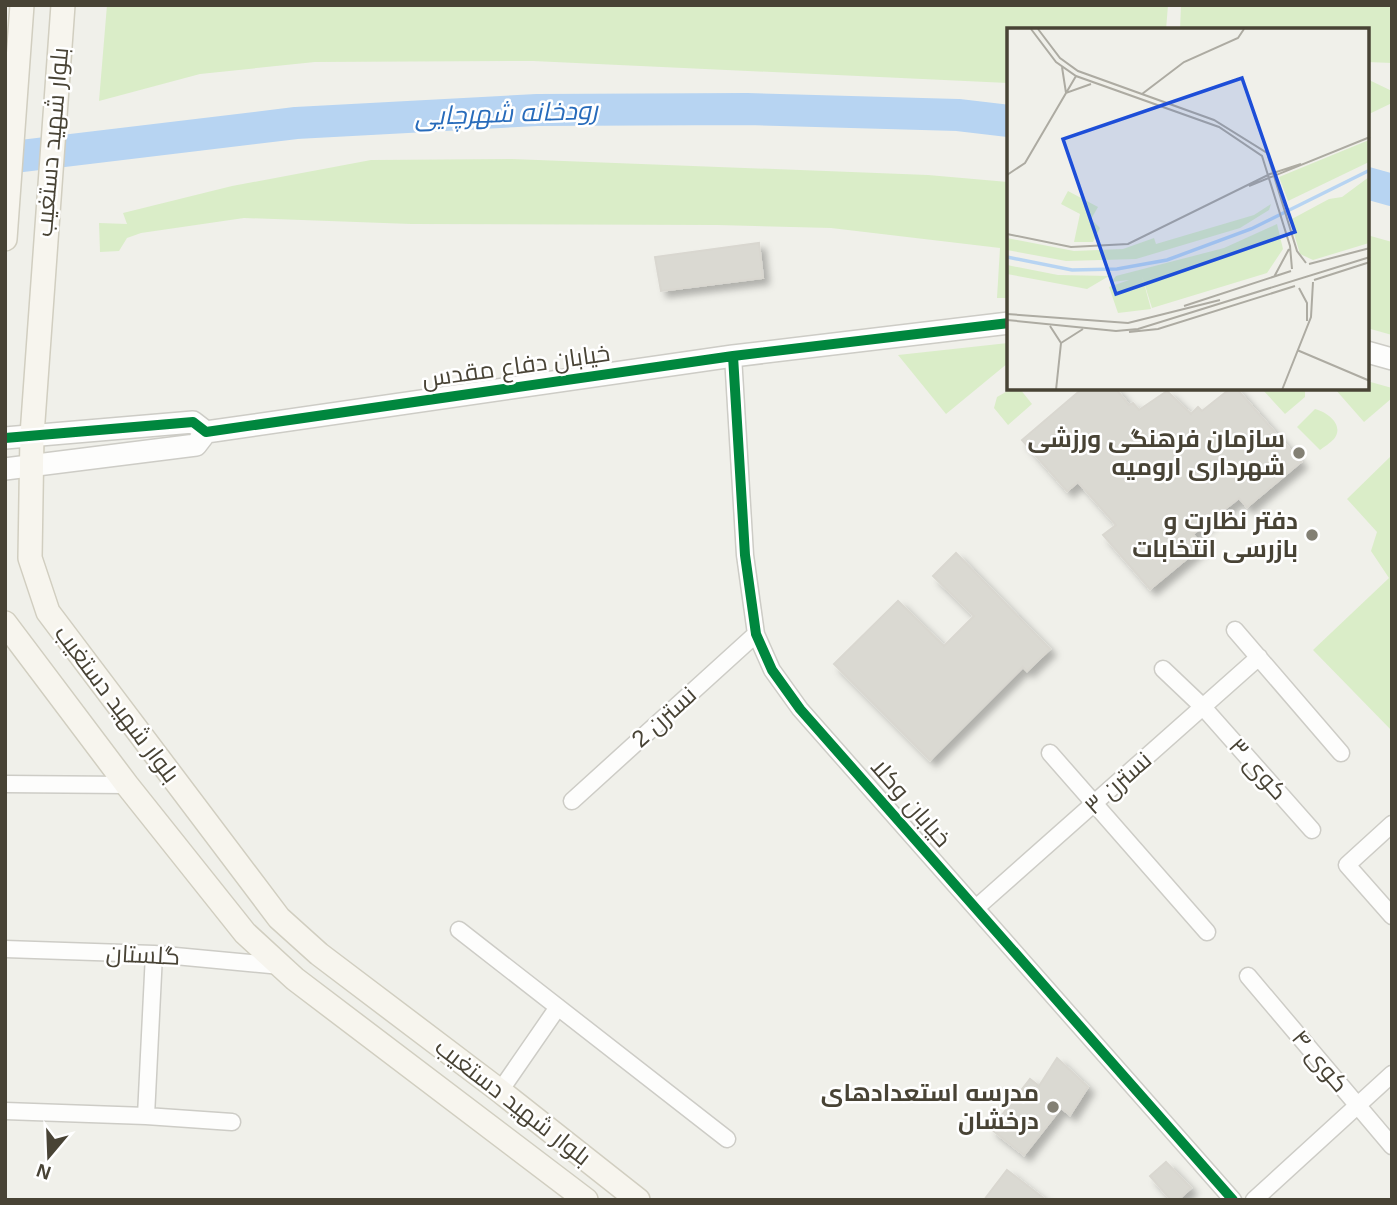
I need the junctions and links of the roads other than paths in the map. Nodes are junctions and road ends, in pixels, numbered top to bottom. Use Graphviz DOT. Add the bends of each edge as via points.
graph roads {
  1 [pos="22,5"];
  2 [pos="63,5"];
  3 [pos="5,239"];
  4 [pos="1007,323"];
  5 [pos="1369,353"];
  6 [pos="733,356"];
  7 [pos="1392,359"];
  8 [pos="206,432"];
  9 [pos="32,435"];
  10 [pos="5,438"];
  11 [pos="32,467"];
  12 [pos="5,469"];
  13 [pos="5,623"];
  14 [pos="1235,631"];
  15 [pos="756,634"];
  16 [pos="1259,657"];
  17 [pos="1163,669"];
  18 [pos="1203,707"];
  19 [pos="1050,753"];
  20 [pos="1341,753"];
  21 [pos="5,784"];
  22 [pos="127,785"];
  23 [pos="572,801"];
  24 [pos="1095,803"];
  25 [pos="1392,824"];
  26 [pos="1312,830"];
  27 [pos="976,908"];
  28 [pos="1392,916"];
  29 [pos="459,930"];
  30 [pos="1207,932"];
  31 [pos="5,949"];
  32 [pos="154,954"];
  33 [pos="281,966"];
  34 [pos="1248,976"];
  35 [pos="558,1007"];
  36 [pos="1392,1073"];
  37 [pos="500,1091"];
  38 [pos="1357,1105"];
  39 [pos="5,1111"];
  40 [pos="146,1116"];
  41 [pos="232,1122"];
  42 [pos="727,1139"];
  43 [pos="1392,1146"];
  44 [pos="586,1200"];
  45 [pos="638,1200"];
  46 [pos="1233,1200"];
  47 [pos="1254,1200"];
  1 -- 3 [label="main road, بلوار شهید دستغیب"];
  2 -- 9 [label="main road, بلوار شهید دستغیب"];
  4 -- 6 [label="street, خیابان دفاع مقدس"];
  5 -- 7 [label="street"];
  6 -- 8 [label="street, خیابان دفاع مقدس"];
  6 -- 15 [label="street, خیابان وکلا" via="745,555"];
  8 -- 9 [label="street, خیابان دفاع مقدس" via="193,422"];
  8 -- 11 [label="street, خیابان دفاع مقدس" via="196,445"];
  9 -- 10 [label="street, خیابان دفاع مقدس"];
  9 -- 11 [label="main road, بلوار شهید دستغیب"];
  11 -- 12 [label="street, خیابان دفاع مقدس"];
  11 -- 37 [label="main road, بلوار شهید دستغیب" via="30,558 48,612 279,918"];
  13 -- 22 [label="main road, بلوار شهید دستغیب"];
  14 -- 16 [label="street"];
  15 -- 23 [label="street, نسترن 2"];
  15 -- 27 [label="street, خیابان وکلا" via="772,670 800,709"];
  16 -- 18 [label="street, نسترن ۳"];
  16 -- 20 [label="street"];
  17 -- 18 [label="street"];
  18 -- 24 [label="street, نسترن ۳"];
  18 -- 26 [label="street, کوی ۳"];
  19 -- 24 [label="street"];
  21 -- 22 [label="street"];
  22 -- 33 [label="main road, بلوار شهید دستغیب" via="245,933"];
  24 -- 27 [label="street, نسترن ۳"];
  24 -- 30 [label="street"];
  25 -- 28 [label="street" via="1347,865"];
  27 -- 46 [label="street, خیابان وکلا"];
  29 -- 35 [label="street"];
  31 -- 32 [label="street, گلستان"];
  32 -- 33 [label="street, گلستان"];
  32 -- 40 [label="street"];
  33 -- 44 [label="main road, بلوار شهید دستغیب"];
  34 -- 38 [label="street, کوی ۴"];
  35 -- 37 [label="street"];
  35 -- 42 [label="street"];
  36 -- 38 [label="street"];
  37 -- 45 [label="main road, بلوار شهید دستغیب"];
  38 -- 43 [label="street, کوی ۴"];
  38 -- 47 [label="street"];
  39 -- 40 [label="street"];
  40 -- 41 [label="street"];
}
